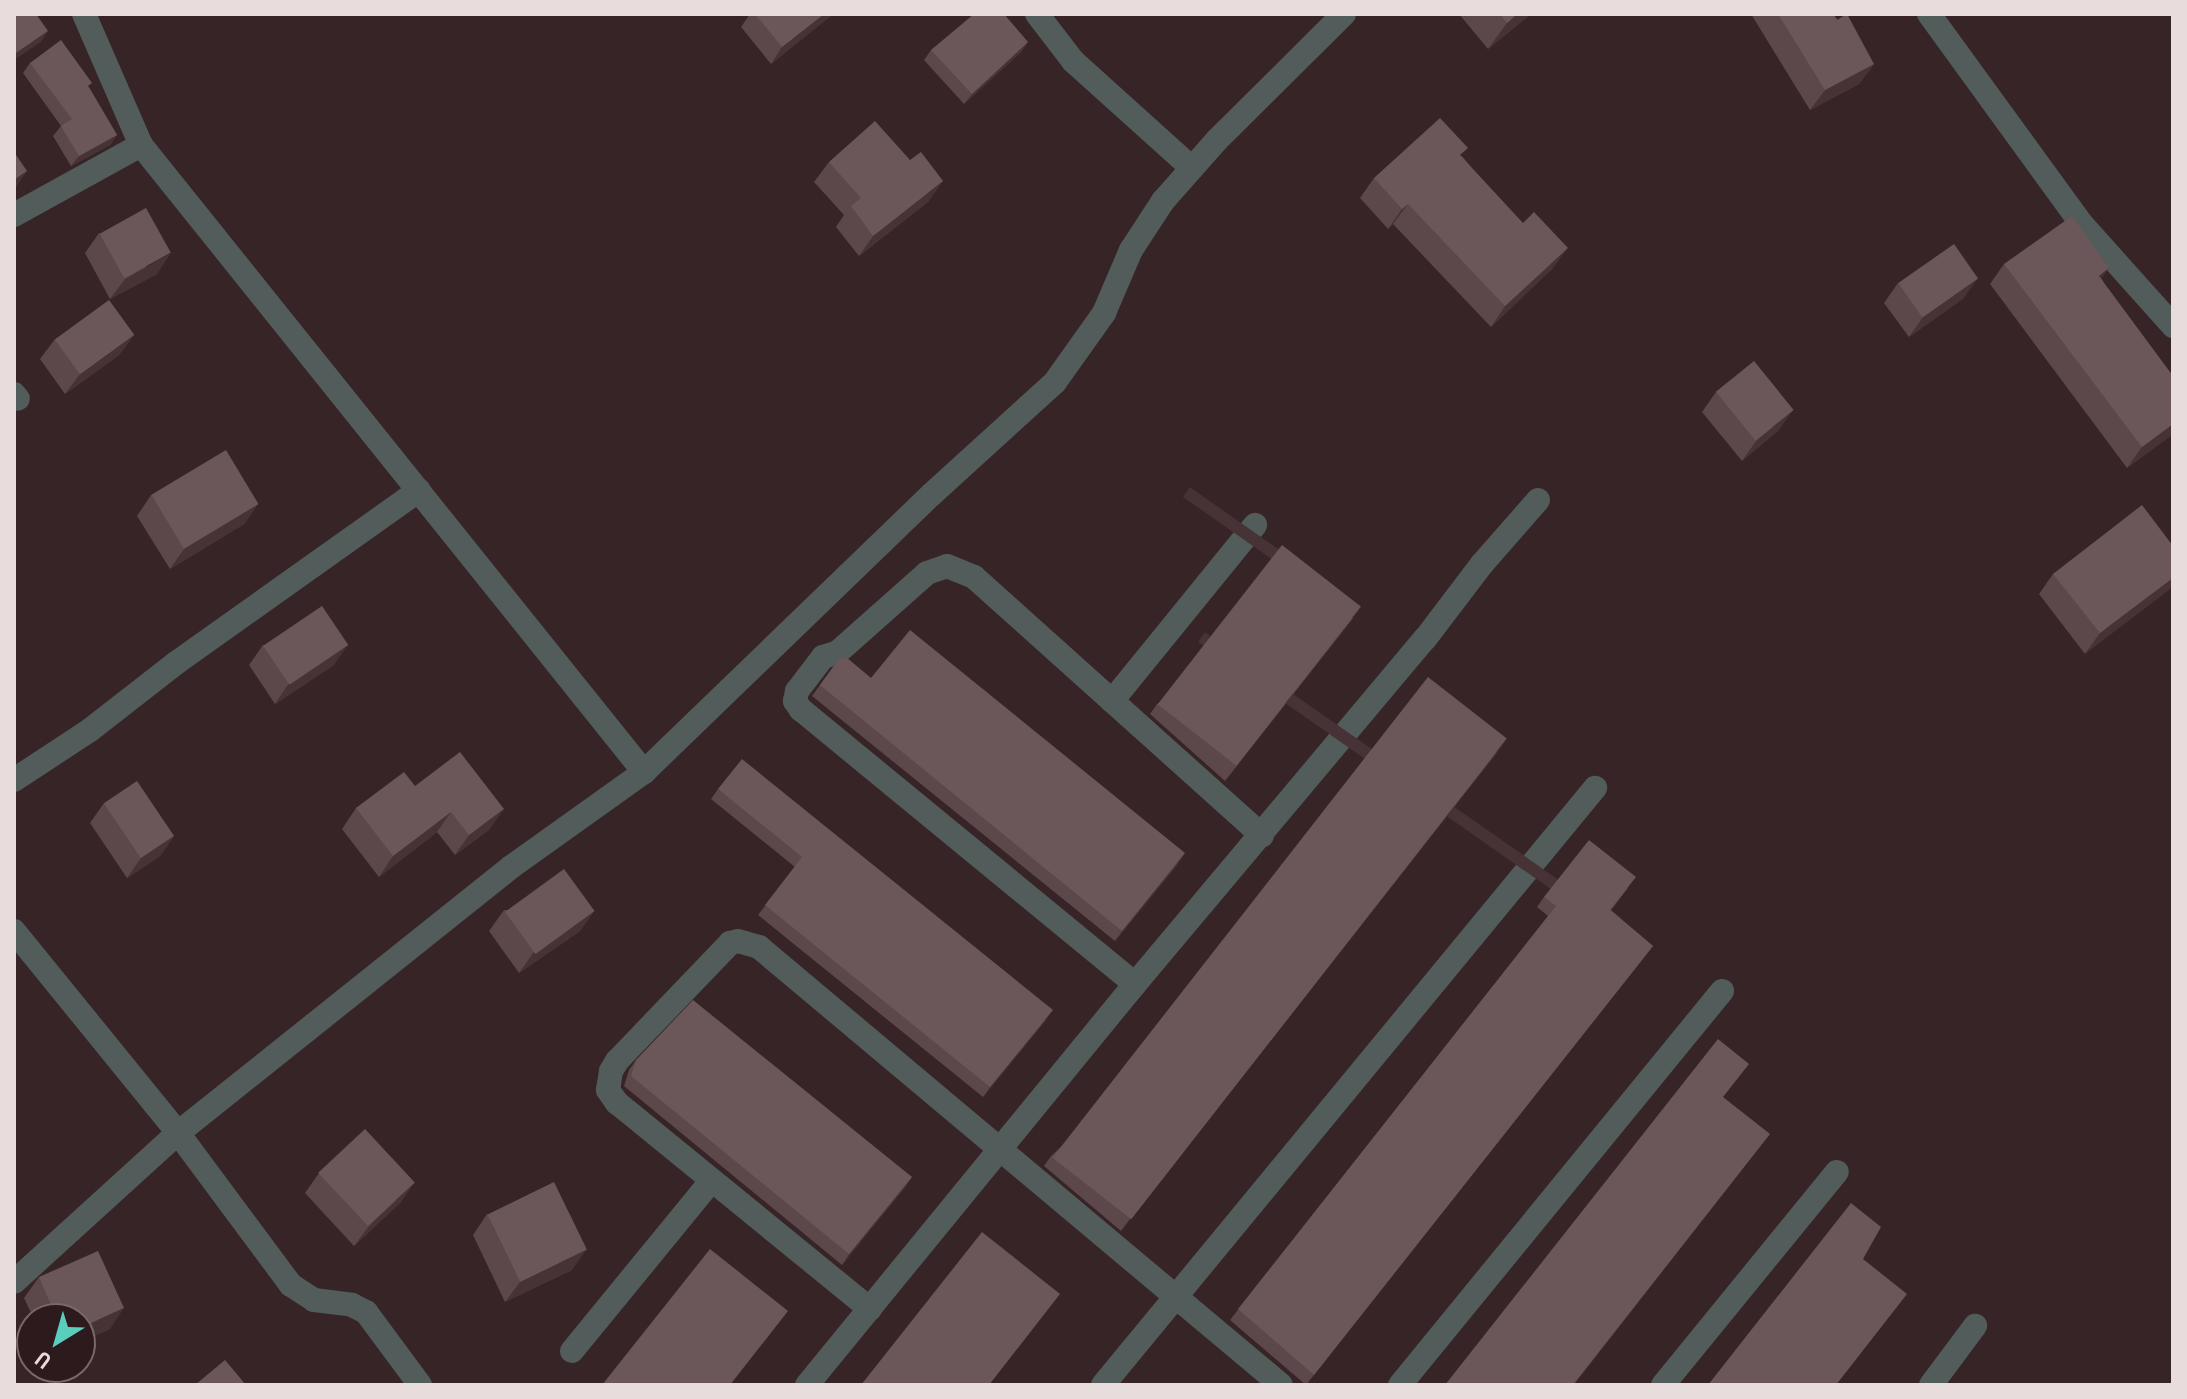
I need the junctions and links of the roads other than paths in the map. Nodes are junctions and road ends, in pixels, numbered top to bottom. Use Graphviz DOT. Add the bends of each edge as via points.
graph roads {
  1 [pos="84,14"];
  2 [pos="1037,14"];
  3 [pos="1344,14"];
  4 [pos="1929,14"];
  5 [pos="141,145"];
  6 [pos="1192,168"];
  7 [pos="14,215"];
  8 [pos="2173,326"];
  9 [pos="419,490"];
  10 [pos="1538,500"];
  11 [pos="1255,525"];
  12 [pos="1112,701"];
  13 [pos="644,772"];
  14 [pos="14,780"];
  15 [pos="1595,788"];
  16 [pos="1262,835"];
  17 [pos="14,931"];
  18 [pos="1135,984"];
  19 [pos="1722,991"];
  20 [pos="178,1133"];
  21 [pos="1000,1150"];
  22 [pos="1837,1172"];
  23 [pos="711,1181"];
  24 [pos="14,1282"];
  25 [pos="1175,1295"];
  26 [pos="870,1309"];
  27 [pos="1975,1326"];
  28 [pos="572,1351"];
  29 [pos="1933,1384"];
  30 [pos="420,1385"];
  31 [pos="807,1385"];
  32 [pos="1103,1385"];
  33 [pos="1281,1385"];
  34 [pos="1400,1385"];
  35 [pos="1663,1385"];
  1 -- 5 [label="street"];
  2 -- 6 [label="street" via="1073,61"];
  3 -- 6 [label="street"];
  4 -- 8 [label="street" via="2080,222"];
  5 -- 7 [label="street"];
  5 -- 9 [label="street"];
  6 -- 13 [label="street" via="1139,238 1104,313 1055,382"];
  9 -- 13 [label="street"];
  9 -- 14 [label="street"];
  10 -- 16 [label="street"];
  11 -- 12 [label="street"];
  12 -- 16 [label="street"];
  12 -- 18 [label="street" via="974,577 947,566 927,573 838,652 823,657 795,701"];
  13 -- 20 [label="street" via="511,867"];
  15 -- 25 [label="street"];
  16 -- 18 [label="street"];
  17 -- 20 [label="street"];
  18 -- 21 [label="street"];
  19 -- 34 [label="street"];
  20 -- 24 [label="street"];
  20 -- 30 [label="street" via="291,1285 314,1300 362,1309"];
  21 -- 23 [label="street" via="759,947 738,941 721,948 617,1061 608,1081 617,1103"];
  21 -- 25 [label="street"];
  21 -- 26 [label="street"];
  22 -- 35 [label="street"];
  23 -- 26 [label="street"];
  23 -- 28 [label="street"];
  25 -- 32 [label="street"];
  25 -- 33 [label="street"];
  26 -- 31 [label="street"];
  27 -- 29 [label="street"];
}
